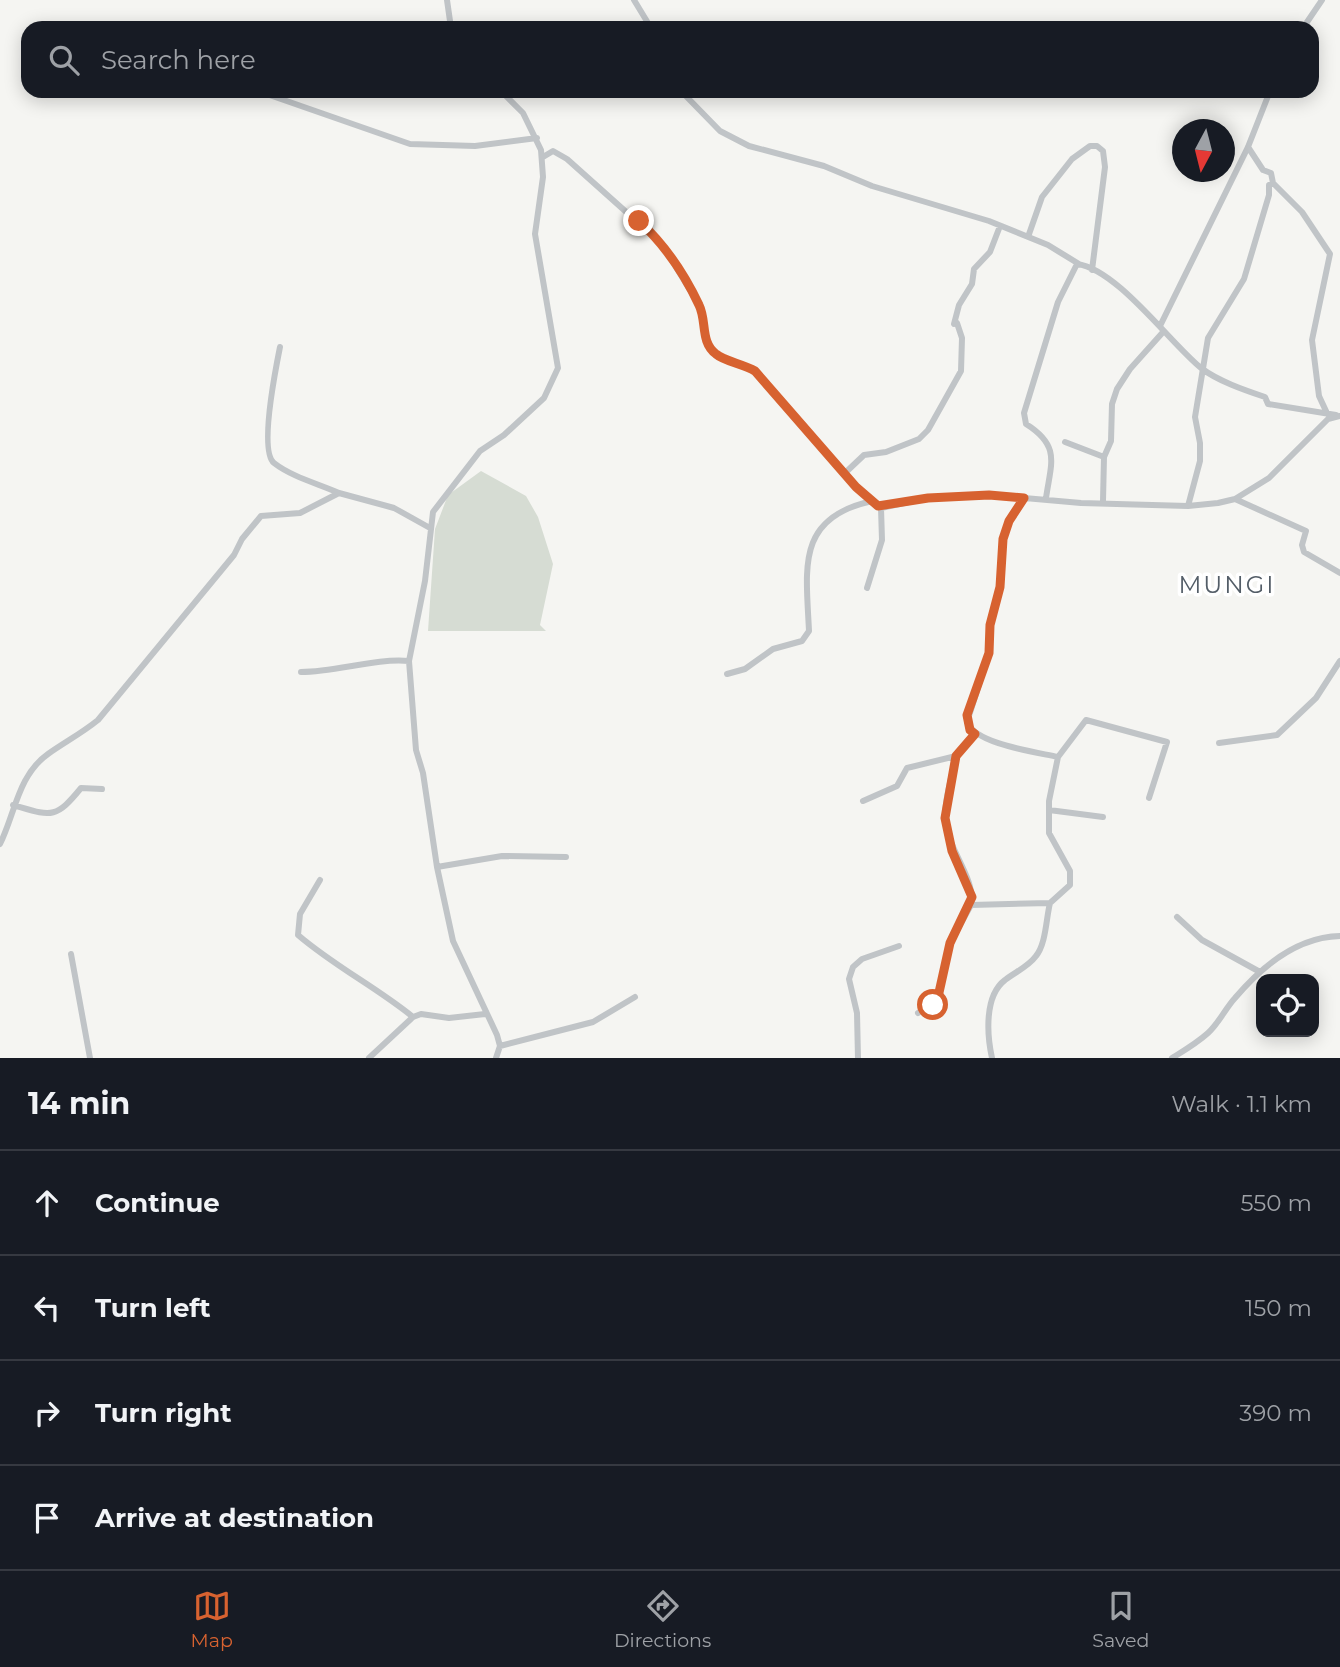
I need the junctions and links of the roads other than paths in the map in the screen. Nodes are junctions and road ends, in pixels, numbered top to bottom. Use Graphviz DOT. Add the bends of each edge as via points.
graph roads {
  1 [pos="447,0"];
  2 [pos="634,0"];
  3 [pos="1322,0"];
  4 [pos="450,21"];
  5 [pos="647,21"];
  6 [pos="1308,21"];
  7 [pos="278,98"];
  8 [pos="510,98"];
  9 [pos="688,98"];
  10 [pos="1267,98"];
  11 [pos="537,138"];
  12 [pos="1248,147"];
  13 [pos="543,158"];
  14 [pos="1273,183"];
  15 [pos="1000,226"];
  16 [pos="1028,237"];
  17 [pos="1079,264"];
  18 [pos="1092,270"];
  19 [pos="1162,328"];
  20 [pos="280,346"];
  21 [pos="1204,370"];
  22 [pos="1326,411"];
  23 [pos="1338,415"];
  24 [pos="1065,442"];
  25 [pos="1104,457"];
  26 [pos="845,473"];
  27 [pos="339,493"];
  28 [pos="1024,498"];
  29 [pos="1045,498"];
  30 [pos="1235,499"];
  31 [pos="872,501"];
  32 [pos="1103,501"];
  33 [pos="1188,506"];
  34 [pos="881,508"];
  35 [pos="430,528"];
  36 [pos="1340,573"];
  37 [pos="867,588"];
  38 [pos="409,661"];
  39 [pos="1340,662"];
  40 [pos="301,672"];
  41 [pos="727,674"];
  42 [pos="975,734"];
  43 [pos="1219,743"];
  44 [pos="956,756"];
  45 [pos="1058,757"];
  46 [pos="102,789"];
  47 [pos="1149,798"];
  48 [pos="863,801"];
  49 [pos="13,805"];
  50 [pos="1049,810"];
  51 [pos="1103,817"];
  52 [pos="0,844"];
  53 [pos="566,857"];
  54 [pos="437,867"];
  55 [pos="320,880"];
  56 [pos="1050,903"];
  57 [pos="971,905"];
  58 [pos="1177,917"];
  59 [pos="1340,936"];
  60 [pos="899,946"];
  61 [pos="71,954"];
  62 [pos="1260,972"];
  63 [pos="635,997"];
  64 [pos="918,1013"];
  65 [pos="485,1014"];
  66 [pos="414,1017"];
  67 [pos="500,1046"];
  68 [pos="90,1058"];
  69 [pos="369,1058"];
  70 [pos="496,1058"];
  71 [pos="858,1058"];
  72 [pos="992,1058"];
  73 [pos="1172,1058"];
  1 -- 4 [label="street"];
  2 -- 5 [label="street"];
  3 -- 6 [label="street"];
  7 -- 11 [label="street" via="410,144 475,146"];
  8 -- 11 [label="street"];
  9 -- 15 [label="street" via="720,131 749,146 821,165"];
  10 -- 12 [label="street"];
  11 -- 13 [label="street"];
  12 -- 14 [label="street" via="1271,173"];
  12 -- 19 [label="street"];
  13 -- 26 [label="street" via="549,150 567,159 656,237 699,304 709,347 726,360 755,371"];
  13 -- 35 [label="street" via="535,234 557,353 555,379 524,419 476,456 441,498"];
  14 -- 21 [label="street" via="1244,279 1208,338"];
  14 -- 22 [label="street" via="1302,212 1330,254 1312,340 1319,397"];
  15 -- 16 [label="street"];
  15 -- 26 [label="street" via="990,251 974,269 972,284 957,312 954,324 962,338 961,371 928,430 919,439 863,456"];
  16 -- 17 [label="street"];
  16 -- 18 [label="street" via="1042,197 1072,159 1097,146 1103,151 1105,167"];
  17 -- 18 [label="street"];
  17 -- 29 [label="street" via="1061,293 1024,413 1026,424 1046,439 1052,451"];
  18 -- 19 [label="street" via="1126,293"];
  19 -- 21 [label="street"];
  19 -- 25 [label="street" via="1117,389 1111,441"];
  20 -- 27 [label="street" via="267,437 269,456 276,465"];
  21 -- 22 [label="street" via="1265,397 1268,404"];
  21 -- 33 [label="street" via="1195,417 1200,461"];
  22 -- 23 [label="street"];
  23 -- 30 [label="street" via="1269,478"];
  24 -- 25 [label="street"];
  25 -- 32 [label="street"];
  26 -- 31 [label="street"];
  27 -- 35 [label="street" via="394,508"];
  27 -- 49 [label="street" via="300,513 261,516 98,720 46,755"];
  28 -- 29 [label="street"];
  28 -- 34 [label="street" via="928,498"];
  28 -- 42 [label="street" via="1009,521 1001,547 1000,587 990,625 989,653 967,715"];
  29 -- 32 [label="street"];
  30 -- 33 [label="street"];
  30 -- 36 [label="street" via="1306,531 1301,545 1304,552"];
  31 -- 34 [label="street"];
  31 -- 41 [label="street" via="846,508 821,524 816,533 807,567 806,637"];
  32 -- 33 [label="street"];
  34 -- 37 [label="street" via="882,540"];
  35 -- 38 [label="street"];
  38 -- 40 [label="street" via="393,659 329,672"];
  38 -- 54 [label="street" via="416,750 424,773"];
  39 -- 43 [label="street" via="1316,698 1277,735"];
  42 -- 44 [label="street"];
  42 -- 45 [label="street"];
  44 -- 48 [label="street" via="907,768 897,786"];
  44 -- 57 [label="street" via="946,825 952,851 972,891"];
  45 -- 47 [label="street" via="1086,720 1165,740 1167,747"];
  45 -- 50 [label="street"];
  46 -- 49 [label="street" via="81,788 62,811 49,813"];
  49 -- 52 [label="street"];
  50 -- 51 [label="street"];
  50 -- 56 [label="street" via="1049,833 1072,879"];
  53 -- 54 [label="street" via="502,856"];
  54 -- 65 [label="street" via="453,941"];
  55 -- 66 [label="street" via="300,914 298,935 321,956"];
  56 -- 57 [label="street"];
  56 -- 72 [label="street" via="1035,958 999,985 995,995 988,1033"];
  57 -- 64 [label="street" via="950,943 937,1000"];
  58 -- 62 [label="street" via="1202,940"];
  59 -- 62 [label="street" via="1308,940"];
  60 -- 71 [label="street" via="853,967 849,979 857,1013"];
  61 -- 68 [label="street"];
  62 -- 73 [label="street" via="1210,1031"];
  63 -- 67 [label="street" via="593,1022"];
  65 -- 66 [label="street"];
  65 -- 67 [label="street"];
  66 -- 69 [label="street"];
  67 -- 70 [label="street"];
}
